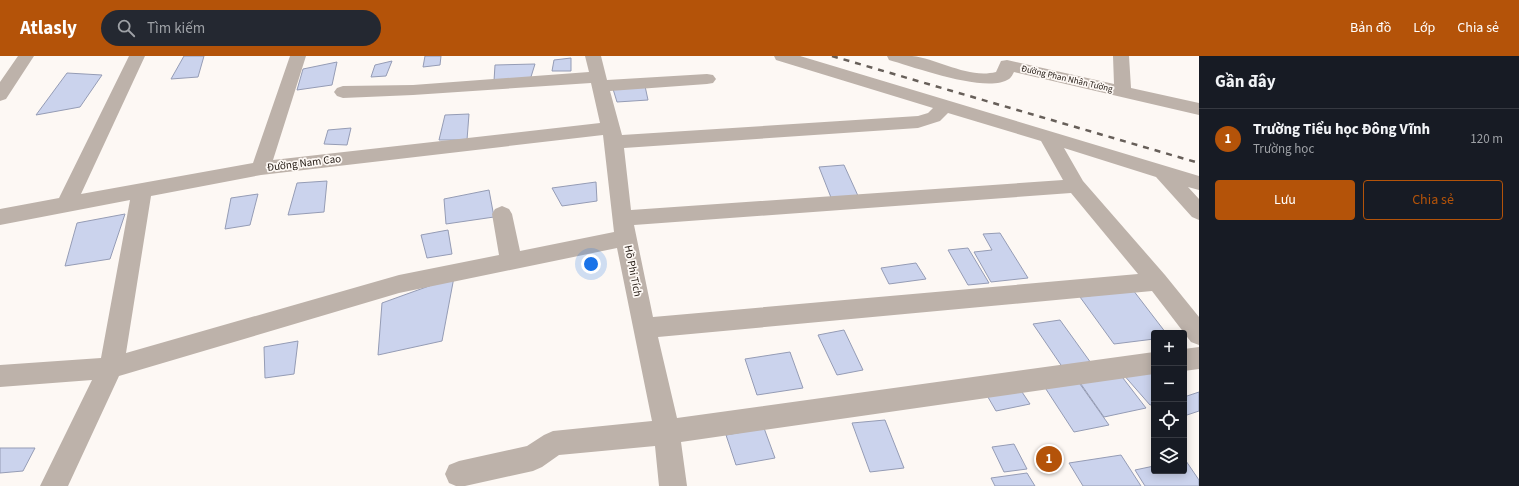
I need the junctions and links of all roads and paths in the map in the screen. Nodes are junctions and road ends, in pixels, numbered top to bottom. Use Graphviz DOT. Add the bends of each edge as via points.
graph roads {
  1 [pos="26,56"];
  2 [pos="137,56"];
  3 [pos="298,56"];
  4 [pos="593,56"];
  5 [pos="782,56"];
  6 [pos="895,56"];
  7 [pos="1121,56"];
  8 [pos="1007,61"];
  9 [pos="707,79"];
  10 [pos="599,82"];
  11 [pos="343,92"];
  12 [pos="1123,92"];
  13 [pos="0,95"];
  14 [pos="944,104"];
  15 [pos="1199,109"];
  16 [pos="613,135"];
  17 [pos="1047,136"];
  18 [pos="261,168"];
  19 [pos="1162,172"];
  20 [pos="1199,183"];
  21 [pos="1076,186"];
  22 [pos="142,190"];
  23 [pos="66,205"];
  24 [pos="1199,212"];
  25 [pos="502,214"];
  26 [pos="0,217"];
  27 [pos="624,228"];
  28 [pos="511,262"];
  29 [pos="1157,281"];
  30 [pos="644,328"];
  31 [pos="1199,335"];
  32 [pos="1199,358"];
  33 [pos="1187,360"];
  34 [pos="1151,362"];
  35 [pos="111,368"];
  36 [pos="0,376"];
  37 [pos="667,432"];
  38 [pos="459,474"];
  39 [pos="54,486"];
  40 [pos="673,486"];
  1 -- 13 [label="street"];
  2 -- 23 [label="street"];
  3 -- 18 [label="street"];
  4 -- 10 [label="street, Hồ Phi Tích"];
  5 -- 14 [label="street"];
  6 -- 8 [label="street, Đường Phan Nhân Tường" via="984,79 1002,76 1007,71"];
  7 -- 12 [label="street"];
  8 -- 12 [label="street, Đường Phan Nhân Tường"];
  9 -- 10 [label="street"];
  10 -- 11 [label="street"];
  10 -- 16 [label="street, Hồ Phi Tích"];
  12 -- 15 [label="street, Đường Phan Nhân Tường"];
  14 -- 16 [label="street, Đường Nam Cao" via="941,113 918,122"];
  14 -- 17 [label="street"];
  16 -- 18 [label="street, Đường Nam Cao"];
  16 -- 27 [label="street, Hồ Phi Tích"];
  17 -- 19 [label="street"];
  17 -- 21 [label="street"];
  18 -- 22 [label="street, Đường Nam Cao"];
  19 -- 20 [label="street"];
  19 -- 24 [label="street"];
  21 -- 27 [label="street"];
  21 -- 29 [label="street"];
  22 -- 23 [label="street, Đường Nam Cao"];
  22 -- 35 [label="street"];
  23 -- 26 [label="street, Đường Nam Cao"];
  25 -- 28 [label="street"];
  27 -- 28 [label="street"];
  27 -- 30 [label="street, Hồ Phi Tích"];
  28 -- 35 [label="street" via="399,284"];
  29 -- 30 [label="street"];
  29 -- 31 [label="street"];
  30 -- 37 [label="street, Hồ Phi Tích"];
  32 -- 33 [label="street"];
  34 -- 37 [label="street"];
  35 -- 36 [label="street"];
  35 -- 39 [label="street"];
  37 -- 38 [label="street" via="553,444 533,458"];
  37 -- 40 [label="street, Hồ Phi Tích"];
}
